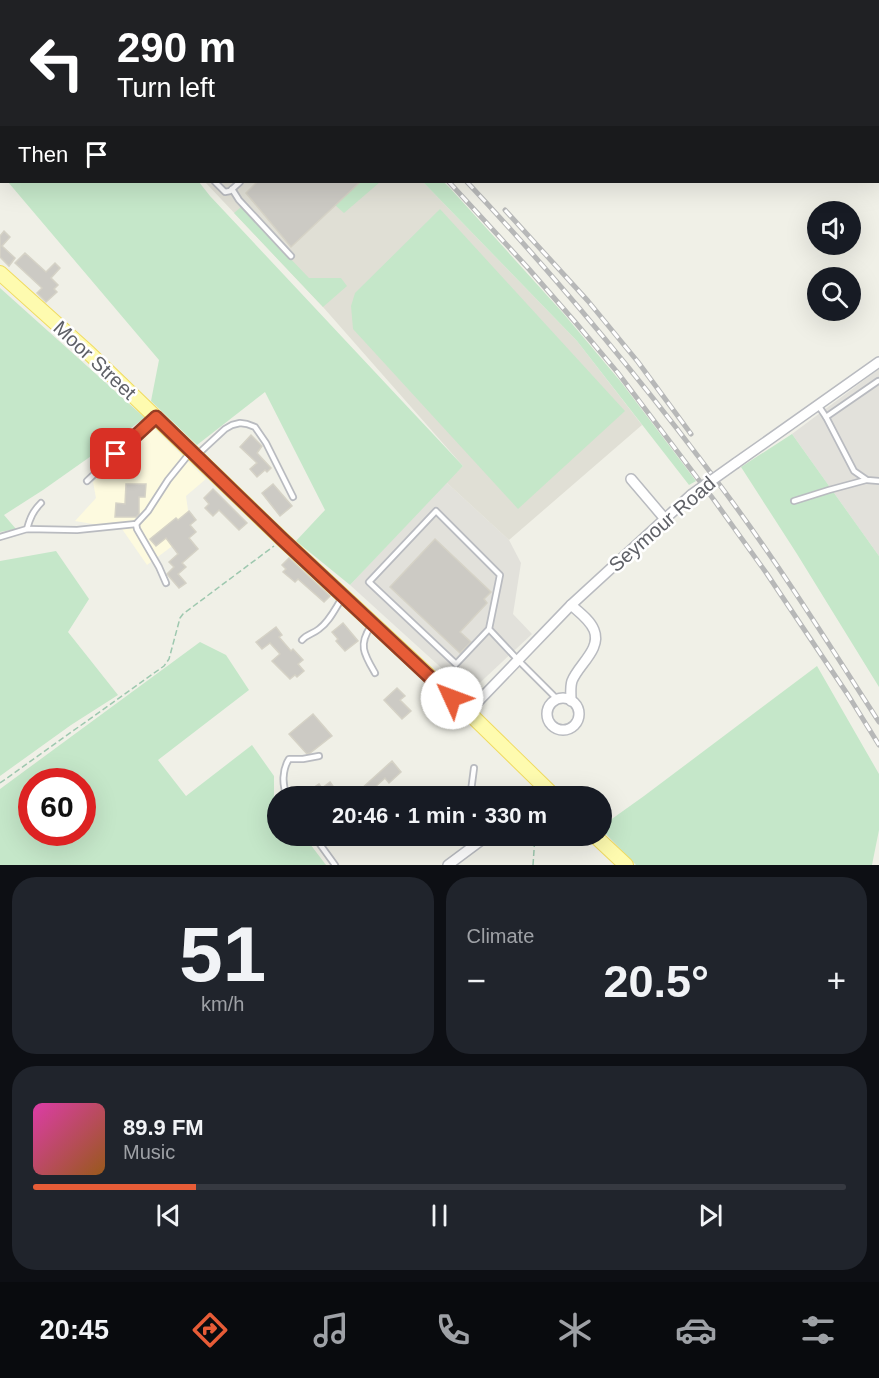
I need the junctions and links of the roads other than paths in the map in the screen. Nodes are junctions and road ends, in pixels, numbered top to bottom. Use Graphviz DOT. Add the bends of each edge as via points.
graph roads {
  1 [pos="216,183"];
  2 [pos="239,183"];
  3 [pos="232,189"];
  4 [pos="291,256"];
  5 [pos="0,273"];
  6 [pos="879,363"];
  7 [pos="878,381"];
  8 [pos="818,405"];
  9 [pos="156,417"];
  10 [pos="826,417"];
  11 [pos="193,454"];
  12 [pos="631,479"];
  13 [pos="867,480"];
  14 [pos="87,481"];
  15 [pos="879,481"];
  16 [pos="293,497"];
  17 [pos="794,501"];
  18 [pos="41,503"];
  19 [pos="665,519"];
  20 [pos="136,524"];
  21 [pos="27,529"];
  22 [pos="0,537"];
  23 [pos="166,583"];
  24 [pos="343,596"];
  25 [pos="572,604"];
  26 [pos="373,624"];
  27 [pos="489,629"];
  28 [pos="302,640"];
  29 [pos="518,660"];
  30 [pos="375,673"];
  31 [pos="557,699"];
  32 [pos="571,700"];
  33 [pos="468,712"];
  34 [pos="319,756"];
  35 [pos="474,768"];
  36 [pos="284,786"];
  37 [pos="472,786"];
  38 [pos="543,786"];
  39 [pos="321,846"];
  40 [pos="474,846"];
  41 [pos="606,846"];
  42 [pos="335,865"];
  43 [pos="448,865"];
  44 [pos="626,865"];
  1 -- 3 [label="lane" via="225,192"];
  2 -- 3 [label="lane"];
  3 -- 4 [label="lane"];
  5 -- 9 [label="main road, Moor Street"];
  6 -- 8 [label="street, Seymour Road"];
  7 -- 10 [label="lane"];
  8 -- 10 [label="lane"];
  8 -- 19 [label="street, Seymour Road, bridge" via="691,495"];
  9 -- 11 [label="main road, Moor Street"];
  9 -- 14 [label="lane"];
  10 -- 13 [label="lane" via="854,471"];
  11 -- 16 [label="lane" via="232,425 247,424 261,434"];
  11 -- 20 [label="lane"];
  11 -- 24 [label="main road, Moor Street"];
  12 -- 19 [label="street"];
  13 -- 15 [label="lane"];
  13 -- 17 [label="lane"];
  18 -- 21 [label="lane"];
  19 -- 25 [label="street, Seymour Road"];
  20 -- 21 [label="lane" via="77,530"];
  20 -- 23 [label="lane"];
  21 -- 22 [label="lane"];
  24 -- 26 [label="main road, Moor Street"];
  24 -- 28 [label="lane" via="320,629"];
  25 -- 29 [label="street, Seymour Road"];
  25 -- 32 [label="street" via="590,622 596,640 571,684"];
  26 -- 30 [label="lane" via="363,647"];
  26 -- 33 [label="main road, Moor Street"];
  27 -- 27 [label="lane" via="500,575 436,511 369,582 456,664"];
  27 -- 29 [label="lane"];
  29 -- 31 [label="lane"];
  29 -- 33 [label="street, Seymour Road"];
  31 -- 32 [label="street"];
  31 -- 32 [label="street" via="549,705 546,716 553,728 562,730 576,724 577,707"];
  33 -- 38 [label="main road, Moor Street"];
  34 -- 36 [label="lane" via="289,759"];
  35 -- 37 [label="lane"];
  39 -- 42 [label="lane"];
  40 -- 43 [label="street"];
  41 -- 44 [label="main road"];
}
